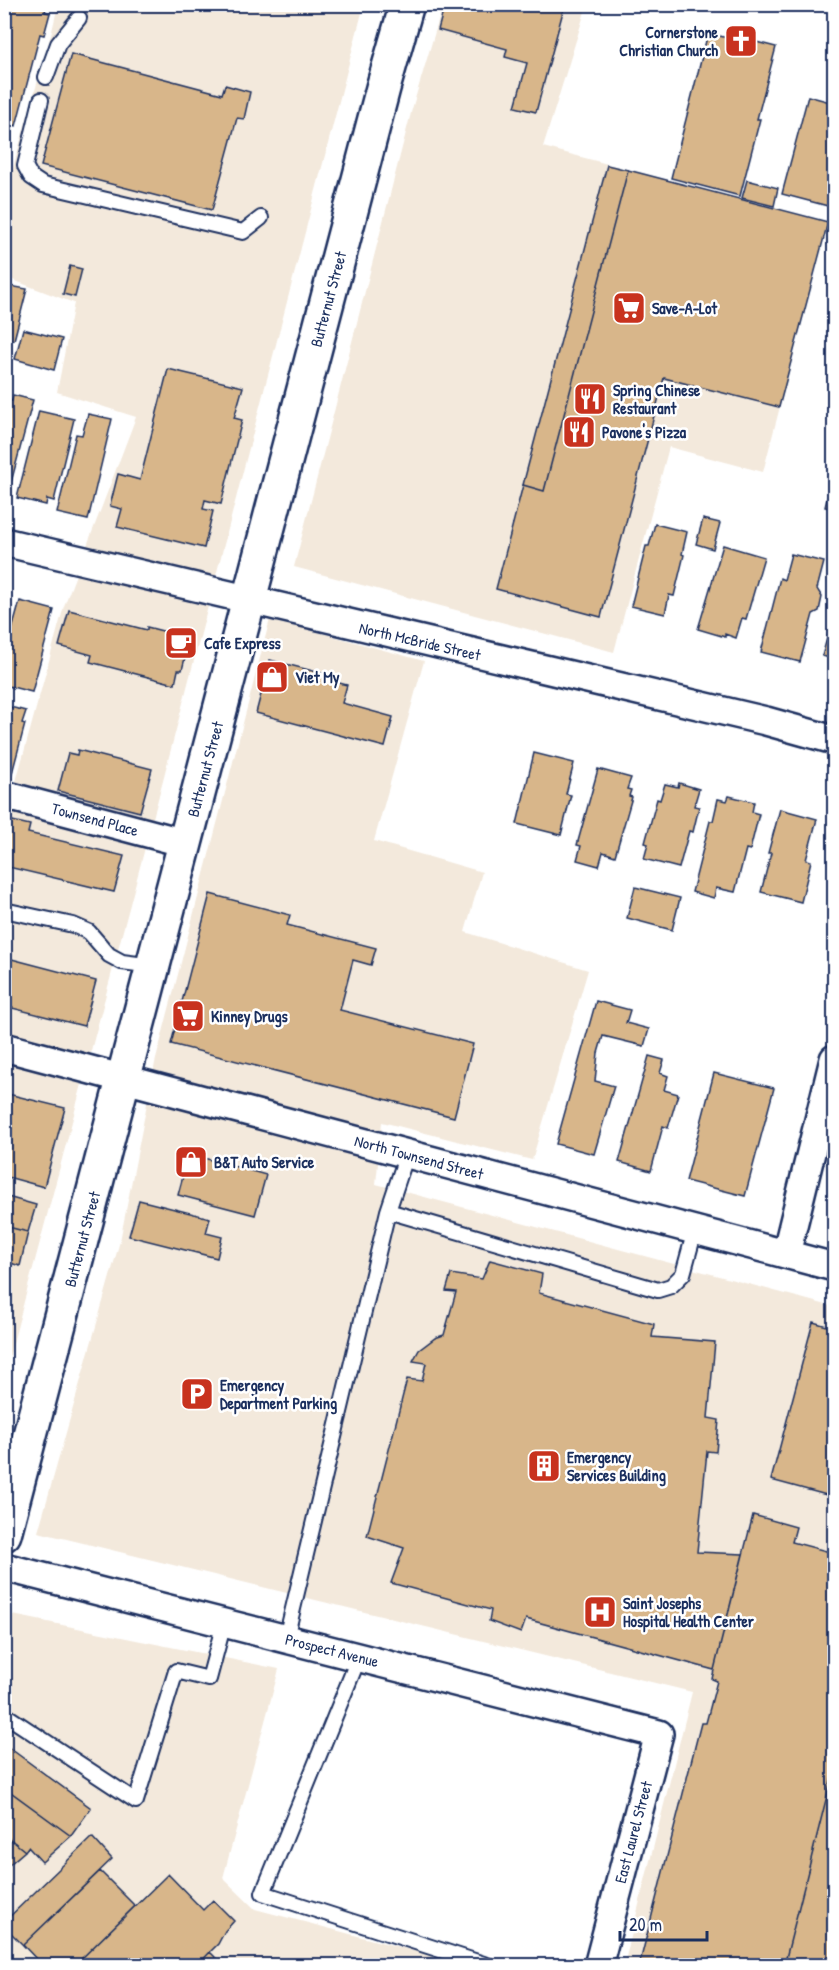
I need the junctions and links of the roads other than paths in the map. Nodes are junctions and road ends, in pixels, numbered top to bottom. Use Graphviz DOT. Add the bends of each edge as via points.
graph roads {
  1 [pos="407,4"];
  2 [pos="80,18"];
  3 [pos="46,77"];
  4 [pos="41,100"];
  5 [pos="261,218"];
  6 [pos="4,542"];
  7 [pos="249,601"];
  8 [pos="834,740"];
  9 [pos="4,795"];
  10 [pos="185,843"];
  11 [pos="4,910"];
  12 [pos="153,966"];
  13 [pos="4,1047"];
  14 [pos="834,1059"];
  15 [pos="124,1079"];
  16 [pos="407,1154"];
  17 [pos="388,1211"];
  18 [pos="695,1230"];
  19 [pos="786,1254"];
  20 [pos="834,1267"];
  21 [pos="4,1534"];
  22 [pos="4,1567"];
  23 [pos="224,1623"];
  24 [pos="286,1638"];
  25 [pos="359,1657"];
  26 [pos="4,1714"];
  27 [pos="659,1734"];
  28 [pos="490,1965"];
  29 [pos="598,1965"];
  1 -- 7 [label="street, Butternut Street"];
  2 -- 3 [label="lane" via="58,44"];
  4 -- 5 [label="lane" via="25,166 31,177 43,185 243,232"];
  6 -- 7 [label="street, North McBride Street"];
  7 -- 8 [label="street, North McBride Street"];
  7 -- 10 [label="street, Butternut Street"];
  9 -- 10 [label="street, Townsend Place"];
  10 -- 12 [label="street, Butternut Street"];
  11 -- 12 [label="lane" via="73,925 89,932 109,955 122,962"];
  12 -- 15 [label="street, Butternut Street"];
  13 -- 15 [label="street, North Townsend Street"];
  14 -- 19 [label="street"];
  15 -- 16 [label="street, North Townsend Street"];
  15 -- 21 [label="street, Butternut Street"];
  16 -- 17 [label="lane"];
  16 -- 18 [label="street, North Townsend Street"];
  17 -- 18 [label="lane" via="658,1290 671,1286 683,1274"];
  17 -- 24 [label="lane"];
  18 -- 19 [label="street, North Townsend Street"];
  19 -- 20 [label="street, North Townsend Street"];
  22 -- 23 [label="street, Prospect Avenue"];
  23 -- 24 [label="street, Prospect Avenue"];
  23 -- 26 [label="lane" via="209,1679 176,1671 136,1800"];
  24 -- 25 [label="street, Prospect Avenue"];
  25 -- 27 [label="street, Prospect Avenue"];
  25 -- 28 [label="lane" via="263,1893"];
  27 -- 29 [label="street, East Laurel Street"];
}
